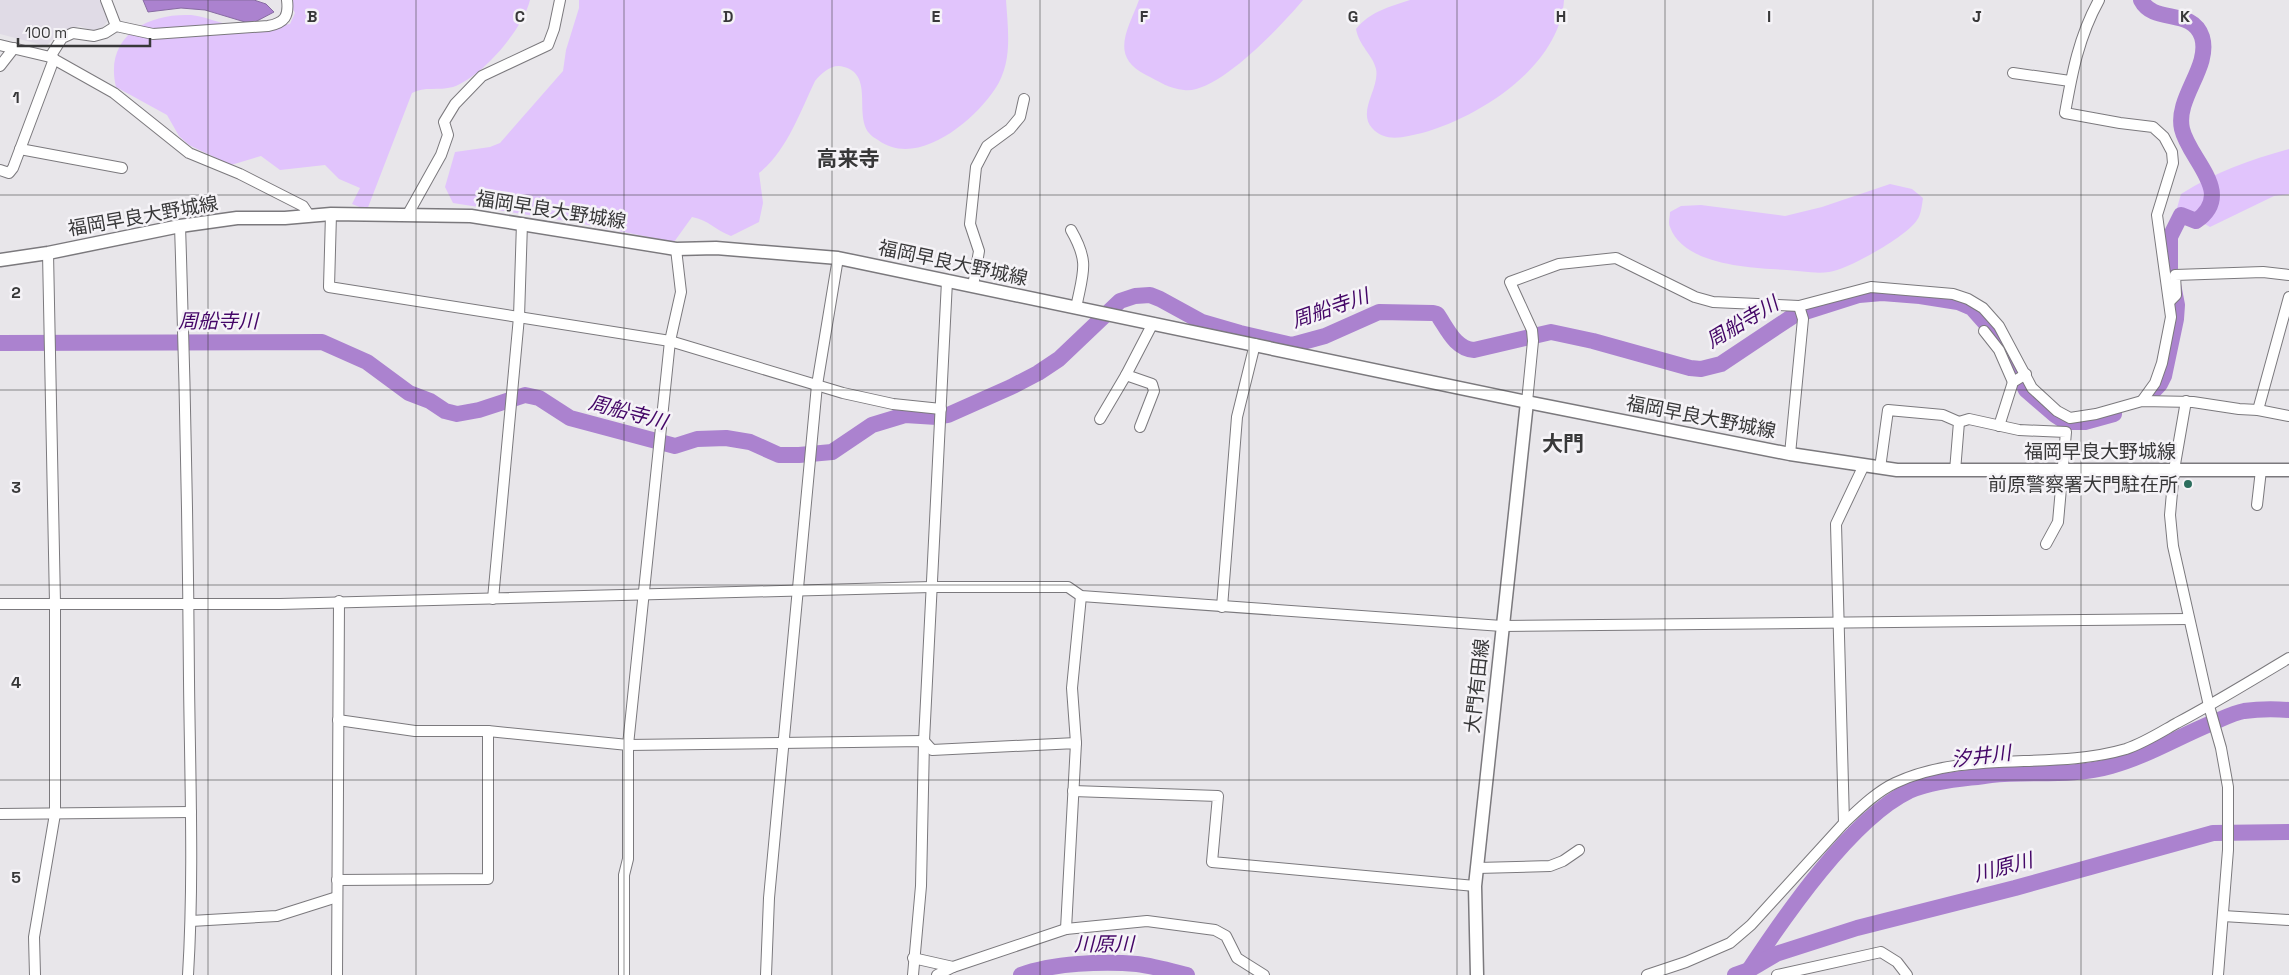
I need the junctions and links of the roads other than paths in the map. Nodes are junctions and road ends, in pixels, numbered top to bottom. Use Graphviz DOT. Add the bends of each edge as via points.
graph roads {
  1 [pos="106,0"];
  2 [pos="287,0"];
  3 [pos="560,0"];
  4 [pos="2098,0"];
  5 [pos="116,26"];
  6 [pos="0,44"];
  7 [pos="14,48"];
  8 [pos="52,58"];
  9 [pos="0,66"];
  10 [pos="2013,73"];
  11 [pos="2070,81"];
  12 [pos="1024,99"];
  13 [pos="20,149"];
  14 [pos="122,168"];
  15 [pos="0,170"];
  16 [pos="331,214"];
  17 [pos="408,214"];
  18 [pos="309,215"];
  19 [pos="522,223"];
  20 [pos="180,226"];
  21 [pos="1071,230"];
  22 [pos="676,249"];
  23 [pos="48,253"];
  24 [pos="838,258"];
  25 [pos="0,260"];
  26 [pos="2289,276"];
  27 [pos="947,280"];
  28 [pos="972,286"];
  29 [pos="2289,298"];
  30 [pos="2170,301"];
  31 [pos="1799,306"];
  32 [pos="1076,308"];
  33 [pos="519,317"];
  34 [pos="1153,324"];
  35 [pos="1984,331"];
  36 [pos="670,342"];
  37 [pos="1255,344"];
  38 [pos="1126,375"];
  39 [pos="2019,378"];
  40 [pos="817,385"];
  41 [pos="2146,401"];
  42 [pos="1527,402"];
  43 [pos="2186,402"];
  44 [pos="941,409"];
  45 [pos="2258,410"];
  46 [pos="2289,416"];
  47 [pos="1100,419"];
  48 [pos="1959,422"];
  49 [pos="1999,426"];
  50 [pos="1140,427"];
  51 [pos="1790,454"];
  52 [pos="1864,465"];
  53 [pos="1880,468"];
  54 [pos="2063,469"];
  55 [pos="2174,470"];
  56 [pos="2261,470"];
  57 [pos="2289,470"];
  58 [pos="1955,471"];
  59 [pos="2257,505"];
  60 [pos="2046,544"];
  61 [pos="931,587"];
  62 [pos="797,591"];
  63 [pos="643,595"];
  64 [pos="1080,596"];
  65 [pos="493,599"];
  66 [pos="339,601"];
  67 [pos="55,603"];
  68 [pos="188,603"];
  69 [pos="0,604"];
  70 [pos="1222,607"];
  71 [pos="2189,619"];
  72 [pos="1838,623"];
  73 [pos="1502,626"];
  74 [pos="2289,658"];
  75 [pos="2209,706"];
  76 [pos="338,720"];
  77 [pos="488,731"];
  78 [pos="924,741"];
  79 [pos="785,743"];
  80 [pos="1076,743"];
  81 [pos="628,745"];
  82 [pos="1073,791"];
  83 [pos="191,812"];
  84 [pos="0,814"];
  85 [pos="55,814"];
  86 [pos="1844,823"];
  87 [pos="1579,850"];
  88 [pos="1477,868"];
  89 [pos="338,880"];
  90 [pos="1475,886"];
  91 [pos="337,897"];
  92 [pos="2223,916"];
  93 [pos="2289,920"];
  94 [pos="192,921"];
  95 [pos="1066,929"];
  96 [pos="913,958"];
  97 [pos="953,967"];
  98 [pos="35,975"];
  99 [pos="188,975"];
  100 [pos="337,975"];
  101 [pos="624,975"];
  102 [pos="766,975"];
  103 [pos="913,975"];
  104 [pos="937,975"];
  105 [pos="1264,975"];
  106 [pos="1476,975"];
  107 [pos="1647,975"];
  108 [pos="1777,975"];
  109 [pos="1907,975"];
  110 [pos="2218,975"];
  1 -- 5 [label="street"];
  2 -- 5 [label="street" via="288,13 284,19 268,26 152,34"];
  3 -- 17 [label="street" via="548,45 482,76 447,114 444,122 448,139"];
  4 -- 11 [label="street" via="2078,44"];
  5 -- 8 [label="street" via="94,36 73,33 62,38"];
  6 -- 7 [label="street"];
  7 -- 8 [label="street"];
  7 -- 9 [label="street"];
  8 -- 13 [label="street"];
  8 -- 18 [label="street" via="114,93 189,153 303,206"];
  10 -- 11 [label="street"];
  11 -- 30 [label="street" via="2065,113 2153,127 2164,137 2172,152 2173,163 2157,215"];
  12 -- 28 [label="street" via="1020,117 987,146 976,167 970,224 979,251"];
  13 -- 14 [label="street"];
  13 -- 15 [label="street" via="9,173"];
  16 -- 17 [label="main road, 福岡早良大野城線"];
  16 -- 18 [label="main road, 福岡早良大野城線"];
  16 -- 33 [label="street" via="329,286"];
  17 -- 19 [label="main road, 福岡早良大野城線" via="471,216"];
  18 -- 20 [label="main road, 福岡早良大野城線" via="237,218"];
  19 -- 22 [label="main road, 福岡早良大野城線"];
  19 -- 33 [label="street"];
  20 -- 23 [label="main road, 福岡早良大野城線"];
  20 -- 68 [label="street"];
  21 -- 32 [label="street" via="1082,249 1084,267"];
  22 -- 24 [label="main road, 福岡早良大野城線" via="716,248"];
  22 -- 36 [label="street" via="681,292"];
  23 -- 25 [label="main road, 福岡早良大野城線"];
  23 -- 67 [label="street"];
  24 -- 27 [label="main road, 福岡早良大野城線"];
  24 -- 40 [label="street"];
  26 -- 30 [label="street" via="2263,272 2175,275 2176,295"];
  27 -- 28 [label="main road, 福岡早良大野城線"];
  27 -- 44 [label="street"];
  28 -- 32 [label="main road, 福岡早良大野城線"];
  29 -- 45 [label="street"];
  30 -- 41 [label="street" via="2171,317 2162,363"];
  31 -- 39 [label="street" via="1871,287 1953,294 1983,308 1999,326"];
  31 -- 42 [label="street" via="1713,302 1695,298 1616,258 1559,264 1510,282 1532,330"];
  31 -- 51 [label="street" via="1803,319"];
  32 -- 34 [label="main road, 福岡早良大野城線"];
  33 -- 36 [label="street"];
  33 -- 65 [label="street"];
  34 -- 37 [label="main road, 福岡早良大野城線"];
  34 -- 38 [label="street"];
  35 -- 39 [label="street"];
  36 -- 40 [label="street"];
  36 -- 63 [label="street"];
  37 -- 42 [label="main road, 福岡早良大野城線"];
  37 -- 70 [label="street" via="1237,417"];
  38 -- 47 [label="street"];
  38 -- 50 [label="street" via="1152,384 1154,390"];
  39 -- 41 [label="street" via="2057,411 2070,418"];
  39 -- 49 [label="street"];
  40 -- 44 [label="street" via="893,404"];
  40 -- 62 [label="street"];
  41 -- 43 [label="street"];
  42 -- 51 [label="main road, 福岡早良大野城線"];
  42 -- 73 [label="main road, 大門有田線"];
  43 -- 45 [label="street"];
  43 -- 55 [label="street"];
  44 -- 61 [label="street"];
  45 -- 46 [label="street"];
  48 -- 49 [label="street" via="1969,419"];
  48 -- 53 [label="street" via="1943,415 1888,410"];
  48 -- 58 [label="street"];
  49 -- 54 [label="street" via="2066,432"];
  51 -- 52 [label="main road, 福岡早良大野城線"];
  52 -- 53 [label="main road, 福岡早良大野城線"];
  52 -- 72 [label="street" via="1836,524"];
  53 -- 58 [label="main road, 福岡早良大野城線"];
  54 -- 55 [label="main road, 福岡早良大野城線"];
  54 -- 58 [label="main road, 福岡早良大野城線"];
  54 -- 60 [label="street" via="2058,522"];
  55 -- 56 [label="main road, 福岡早良大野城線"];
  55 -- 71 [label="street" via="2170,514"];
  56 -- 57 [label="main road, 福岡早良大野城線"];
  56 -- 59 [label="street"];
  61 -- 62 [label="street"];
  61 -- 64 [label="street" via="1068,587"];
  61 -- 78 [label="street"];
  62 -- 63 [label="street"];
  62 -- 79 [label="street"];
  63 -- 65 [label="street"];
  63 -- 81 [label="street"];
  64 -- 70 [label="street"];
  64 -- 80 [label="street" via="1072,688"];
  65 -- 66 [label="street"];
  66 -- 68 [label="street"];
  66 -- 76 [label="street"];
  67 -- 68 [label="street"];
  67 -- 69 [label="street"];
  67 -- 85 [label="street"];
  68 -- 83 [label="street"];
  70 -- 73 [label="street"];
  71 -- 72 [label="street"];
  71 -- 75 [label="street"];
  72 -- 73 [label="street"];
  72 -- 86 [label="street"];
  73 -- 88 [label="main road, 大門有田線"];
  74 -- 75 [label="street"];
  75 -- 86 [label="street" via="2128,748 2094,756 1987,762 1913,776 1893,784"];
  75 -- 92 [label="street" via="2221,748 2228,798"];
  76 -- 77 [label="street" via="415,731"];
  76 -- 89 [label="street"];
  77 -- 81 [label="street"];
  77 -- 89 [label="street" via="488,879"];
  78 -- 79 [label="street"];
  78 -- 80 [label="street" via="932,750"];
  78 -- 96 [label="street" via="921,886"];
  79 -- 81 [label="street"];
  79 -- 102 [label="street" via="769,898"];
  80 -- 82 [label="street"];
  81 -- 101 [label="street"];
  82 -- 90 [label="street" via="1218,796 1212,862"];
  82 -- 95 [label="street"];
  83 -- 85 [label="street"];
  83 -- 94 [label="street"];
  84 -- 85 [label="street"];
  85 -- 98 [label="street" via="34,937"];
  86 -- 107 [label="street" via="1751,925 1730,943"];
  87 -- 88 [label="street" via="1550,866"];
  88 -- 90 [label="main road, 大門有田線"];
  89 -- 91 [label="street"];
  90 -- 106 [label="main road, 大門有田線"];
  91 -- 94 [label="street" via="276,916"];
  91 -- 100 [label="street"];
  92 -- 93 [label="street"];
  92 -- 110 [label="street"];
  94 -- 99 [label="street"];
  95 -- 97 [label="street"];
  95 -- 105 [label="street" via="1147,921 1216,930 1226,936 1237,958"];
  96 -- 97 [label="street"];
  96 -- 103 [label="street"];
  97 -- 104 [label="street"];
  108 -- 109 [label="street" via="1881,952 1897,962"];
}
